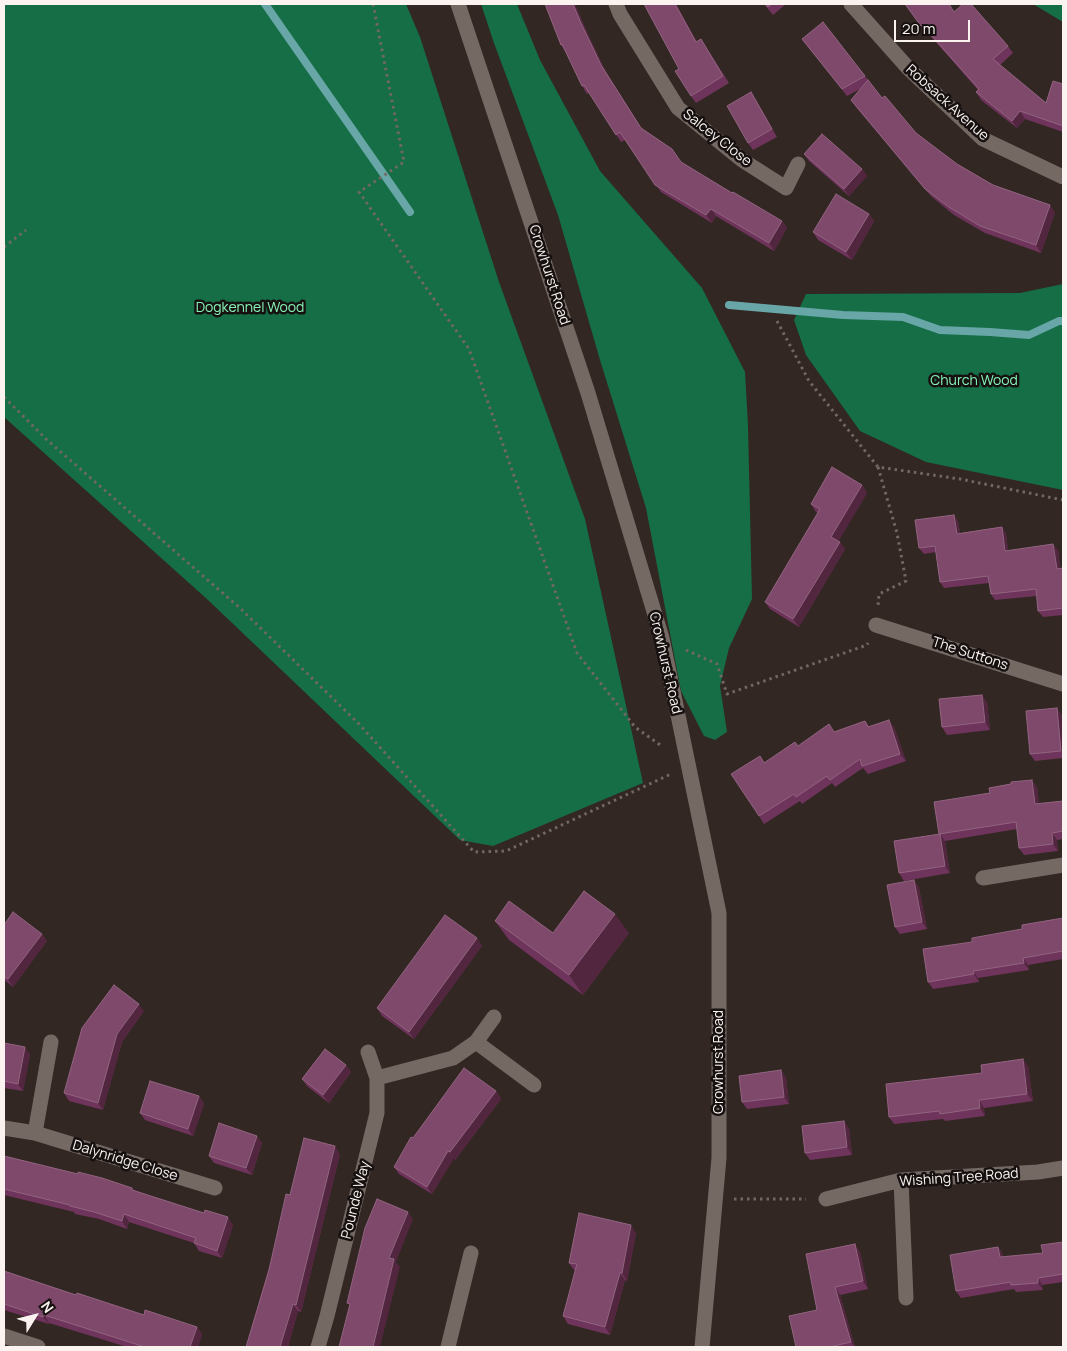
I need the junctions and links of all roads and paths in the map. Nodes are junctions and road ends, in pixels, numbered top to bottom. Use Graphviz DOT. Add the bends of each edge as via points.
graph roads {
  1 [pos="373,4"];
  2 [pos="458,4"];
  3 [pos="616,4"];
  4 [pos="850,4"];
  5 [pos="798,164"];
  6 [pos="1063,177"];
  7 [pos="26,230"];
  8 [pos="4,247"];
  9 [pos="777,321"];
  10 [pos="4,397"];
  11 [pos="878,467"];
  12 [pos="1063,500"];
  13 [pos="876,625"];
  14 [pos="662,638"];
  15 [pos="1063,684"];
  16 [pos="688,765"];
  17 [pos="1063,865"];
  18 [pos="983,878"];
  19 [pos="494,1017"];
  20 [pos="50,1042"];
  21 [pos="476,1042"];
  22 [pos="368,1052"];
  23 [pos="378,1078"];
  24 [pos="534,1085"];
  25 [pos="4,1128"];
  26 [pos="35,1133"];
  27 [pos="1063,1168"];
  28 [pos="901,1180"];
  29 [pos="215,1188"];
  30 [pos="715,1199"];
  31 [pos="826,1199"];
  32 [pos="470,1252"];
  33 [pos="906,1298"];
  34 [pos="4,1336"];
  35 [pos="38,1347"];
  36 [pos="318,1347"];
  37 [pos="448,1347"];
  38 [pos="702,1347"];
  1 -- 16 [label="path" via="404,162 359,192 469,349 577,652 636,727"];
  2 -- 14 [label="street, Crowhurst Road" via="588,393"];
  3 -- 5 [label="street, Salcey Close" via="678,108 742,160 786,188"];
  4 -- 6 [label="street, Robsack Avenue" via="908,68 983,139"];
  7 -- 8 [label="path"];
  9 -- 11 [label="path" via="809,381"];
  10 -- 16 [label="path" via="47,440 241,609 359,724 474,852 506,851"];
  11 -- 12 [label="path" via="960,479"];
  11 -- 13 [label="path" via="897,533 906,581 879,594"];
  13 -- 14 [label="path" via="867,646 727,694 717,664"];
  13 -- 15 [label="street, The Suttons"];
  14 -- 16 [label="street, Crowhurst Road"];
  16 -- 30 [label="street, Crowhurst Road" via="719,913 719,1158"];
  17 -- 18 [label="street"];
  19 -- 21 [label="street"];
  20 -- 26 [label="street"];
  21 -- 23 [label="street" via="453,1058"];
  21 -- 24 [label="street"];
  22 -- 23 [label="street, Pounde Way"];
  23 -- 36 [label="street, Pounde Way" via="377,1113"];
  25 -- 26 [label="street, Dalynridge Close"];
  26 -- 29 [label="street, Dalynridge Close"];
  27 -- 28 [label="street, Wishing Tree Road"];
  28 -- 31 [label="street, Wishing Tree Road"];
  28 -- 33 [label="street"];
  30 -- 31 [label="path"];
  30 -- 38 [label="street, Crowhurst Road"];
  32 -- 37 [label="street"];
  34 -- 35 [label="street"];
}
